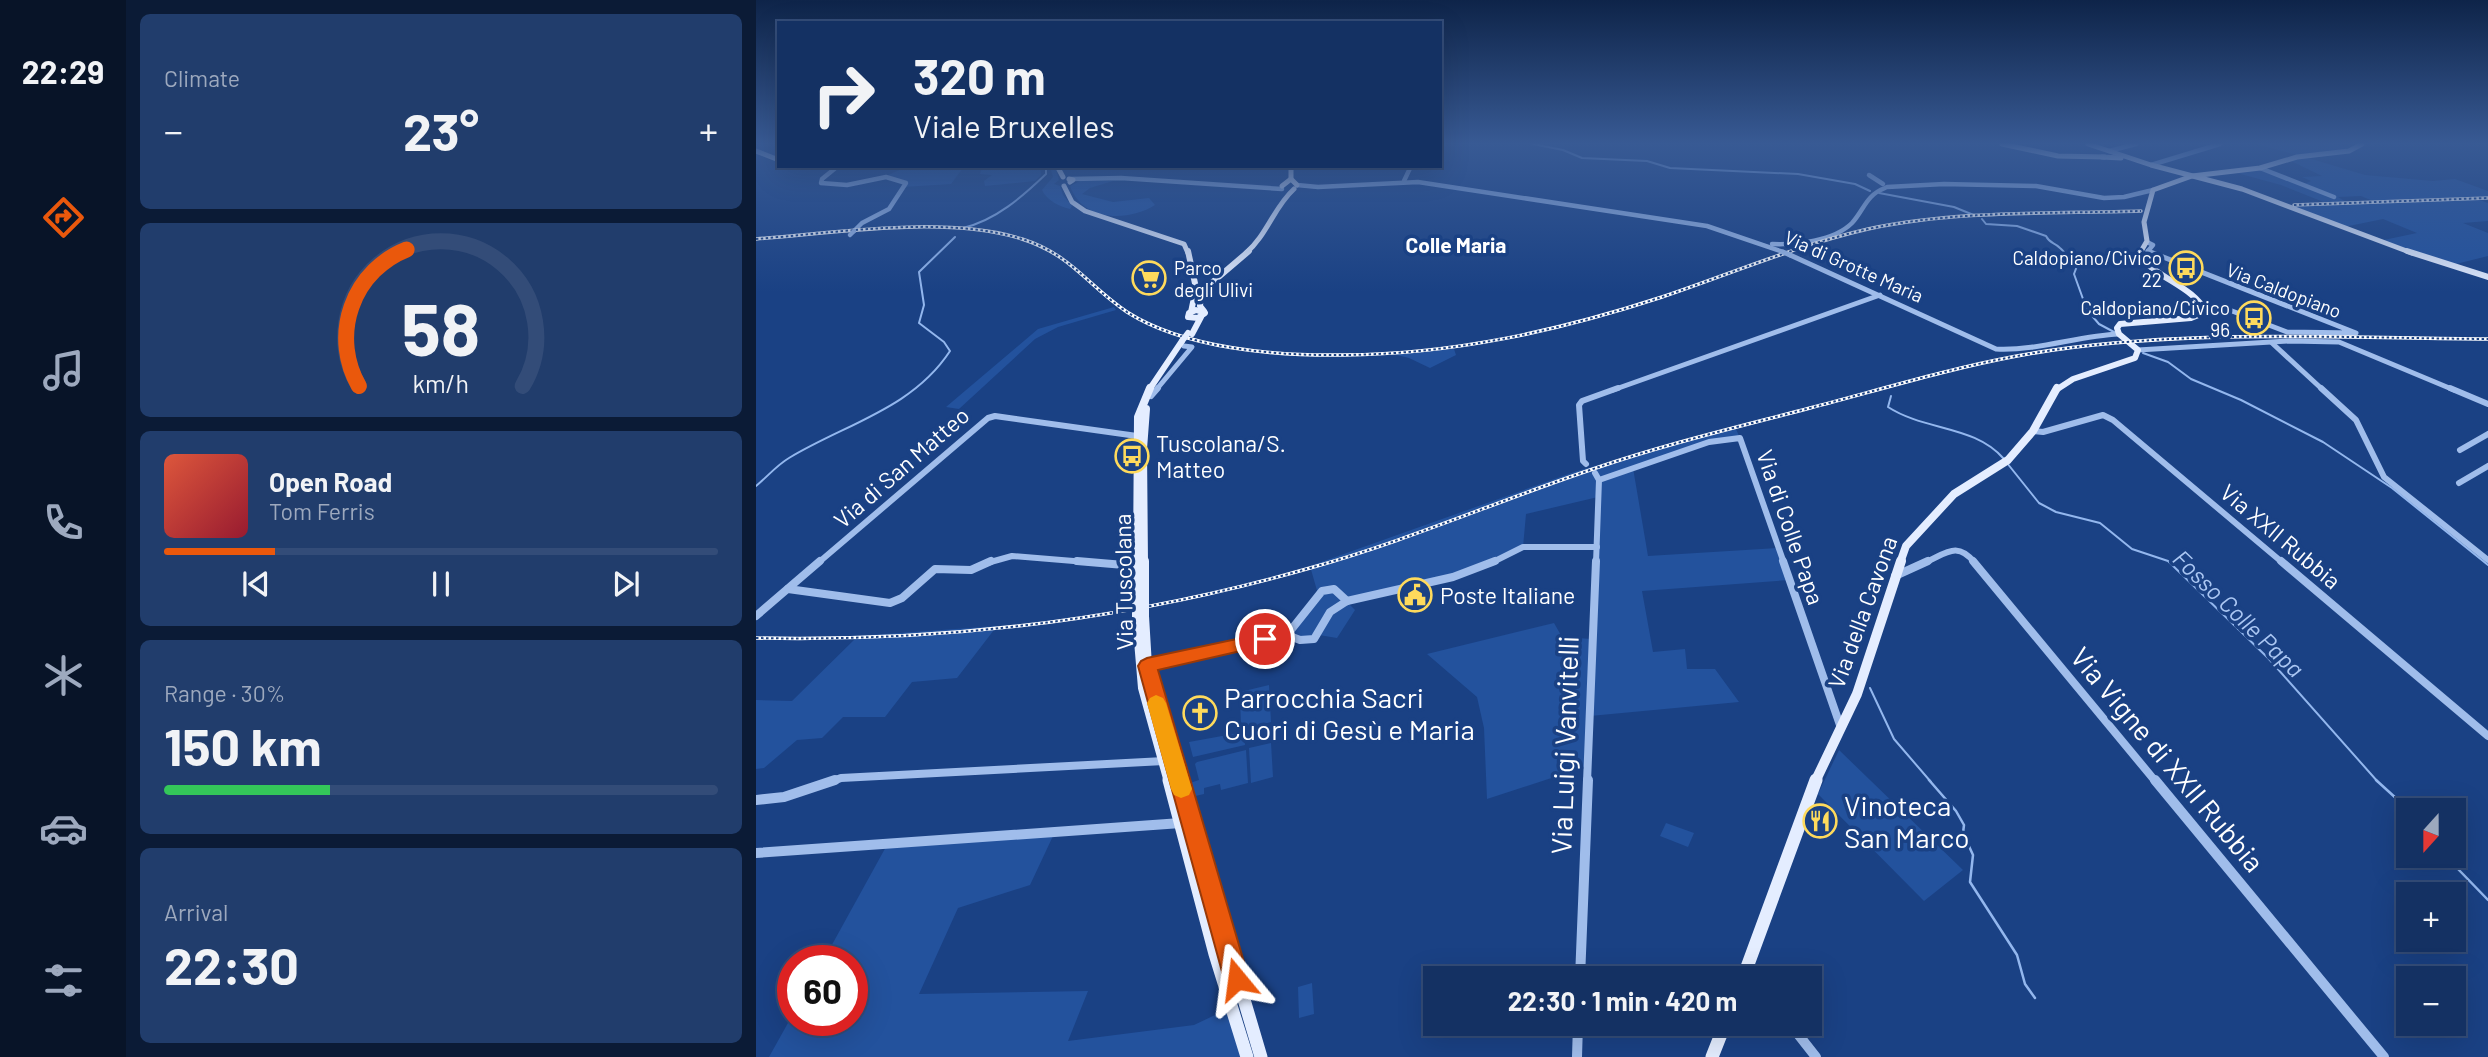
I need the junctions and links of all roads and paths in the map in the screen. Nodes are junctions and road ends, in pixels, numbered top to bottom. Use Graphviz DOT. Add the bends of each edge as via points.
graph roads {
  1 [pos="899,193"];
  2 [pos="1070,193"];
  3 [pos="1290,193"];
  4 [pos="1488,193"];
  5 [pos="1870,193"];
  6 [pos="2074,193"];
  7 [pos="2145,193"];
  8 [pos="2145,193"];
  9 [pos="2148,193"];
  10 [pos="2252,193"];
  11 [pos="2325,193"];
  12 [pos="2132,195"];
  13 [pos="2334,197"];
  14 [pos="851,233"];
  15 [pos="2147,242"];
  16 [pos="1763,243"];
  17 [pos="2488,278"];
  18 [pos="1198,293"];
  19 [pos="1880,295"];
  20 [pos="2206,308"];
  21 [pos="1203,314"];
  22 [pos="1191,315"];
  23 [pos="1190,334"];
  24 [pos="2119,334"];
  25 [pos="2272,342"];
  26 [pos="1186,344"];
  27 [pos="2138,350"];
  28 [pos="2488,404"];
  29 [pos="2033,431"];
  30 [pos="2488,434"];
  31 [pos="1137,436"];
  32 [pos="2460,450"];
  33 [pos="1586,464"];
  34 [pos="2488,466"];
  35 [pos="1597,477"];
  36 [pos="2459,483"];
  37 [pos="1597,547"];
  38 [pos="2488,560"];
  39 [pos="1136,566"];
  40 [pos="1895,576"];
  41 [pos="788,589"];
  42 [pos="1141,597"];
  43 [pos="1347,601"];
  44 [pos="756,616"];
  45 [pos="1141,616"];
  46 [pos="1287,635"];
  47 [pos="1147,666"];
  48 [pos="1841,728"];
  49 [pos="2488,736"];
  50 [pos="1164,761"];
  51 [pos="756,800"];
  52 [pos="1181,822"];
  53 [pos="756,853"];
  54 [pos="1580,966"];
  55 [pos="1748,966"];
  56 [pos="1578,1036"];
  57 [pos="1721,1036"];
  58 [pos="1799,1036"];
  59 [pos="1250,1056"];
  60 [pos="1577,1057"];
  61 [pos="1713,1057"];
  62 [pos="1816,1057"];
  63 [pos="2384,1057"];
  1 -- 14 [label="street" via="889,209"];
  2 -- 18 [label="main road, Via Tuscolana" via="1073,204 1087,212 1184,243"];
  3 -- 18 [label="main road" via="1257,244"];
  4 -- 16 [label="street, Via di Grotte Maria" via="1703,225"];
  5 -- 16 [label="street" via="1846,229 1791,244"];
  6 -- 12 [label="street" via="2099,198"];
  7 -- 12 [label="street"];
  8 -- 12 [label="street"];
  9 -- 15 [label="main road"];
  10 -- 17 [label="main road" via="2390,248"];
  11 -- 13 [label="street"];
  15 -- 20 [label="main road" via="2139,254 2148,269"];
  15 -- 20 [label="street, Via Caldopiano" via="2153,245 2148,251 2152,254 2356,333 2285,331 2220,306"];
  16 -- 19 [label="street, Via di Grotte Maria, bridge"];
  18 -- 21 [label="main road, Via Tuscolana"];
  18 -- 22 [label="main road, Via Tuscolana"];
  19 -- 24 [label="street, Via di Grotte Maria" via="1997,349"];
  19 -- 33 [label="street" via="1582,401"];
  20 -- 24 [label="main road" via="2193,318 2123,322 2117,327"];
  21 -- 22 [label="main road"];
  21 -- 23 [label="main road, Via Tuscolana"];
  22 -- 23 [label="main road, Via Tuscolana"];
  23 -- 26 [label="main road, Via Tuscolana, bridge"];
  24 -- 27 [label="main road"];
  25 -- 27 [label="street"];
  25 -- 28 [label="street" via="2342,343"];
  25 -- 38 [label="street" via="2357,421 2384,477"];
  26 -- 31 [label="main road, Via Tuscolana" via="1142,401"];
  26 -- 42 [label="main road, Via Tuscolana" via="1146,409"];
  27 -- 29 [label="main road, Via della Cavona" via="2135,358 2057,388"];
  29 -- 40 [label="main road, Via della Cavona" via="2006,461 1954,494 1923,524 1906,546"];
  29 -- 49 [label="street, Via XXII Rubbia" via="2103,415 2113,420"];
  30 -- 32 [label="street"];
  31 -- 39 [label="main road, Via Tuscolana"];
  31 -- 41 [label="street, Via di San Matteo" via="988,418"];
  34 -- 36 [label="street"];
  35 -- 37 [label="street, Via Luigi Vanvitelli"];
  35 -- 48 [label="street, Via di Colle Papa" via="1709,442 1740,438"];
  37 -- 43 [label="street" via="1523,547 1453,576"];
  37 -- 54 [label="street, Via Luigi Vanvitelli"];
  39 -- 41 [label="street" via="1008,556 971,570 935,569 890,603"];
  39 -- 42 [label="main road, Via Tuscolana"];
  40 -- 48 [label="main road, Via della Cavona" via="1857,694"];
  40 -- 63 [label="street, Via Vigne di XXII Rubbia" via="1955,548 1965,551"];
  41 -- 44 [label="street, Via di San Matteo"];
  42 -- 45 [label="main road, Via Tuscolana, bridge"];
  43 -- 46 [label="street" via="1330,612 1314,639"];
  43 -- 46 [label="street" via="1334,589 1322,590"];
  45 -- 47 [label="main road, Via Tuscolana"];
  45 -- 50 [label="main road, Via Tuscolana" via="1143,688"];
  46 -- 47 [label="street"];
  47 -- 59 [label="main road, Via Tuscolana"];
  48 -- 55 [label="main road, Via della Cavona" via="1815,782"];
  50 -- 51 [label="street" via="841,778 788,796"];
  50 -- 52 [label="main road, Via Tuscolana"];
  52 -- 53 [label="street"];
  52 -- 59 [label="main road, Via Tuscolana" via="1214,954"];
  56 -- 60 [label="street"];
  57 -- 61 [label="main road"];
  58 -- 62 [label="street"];
}
